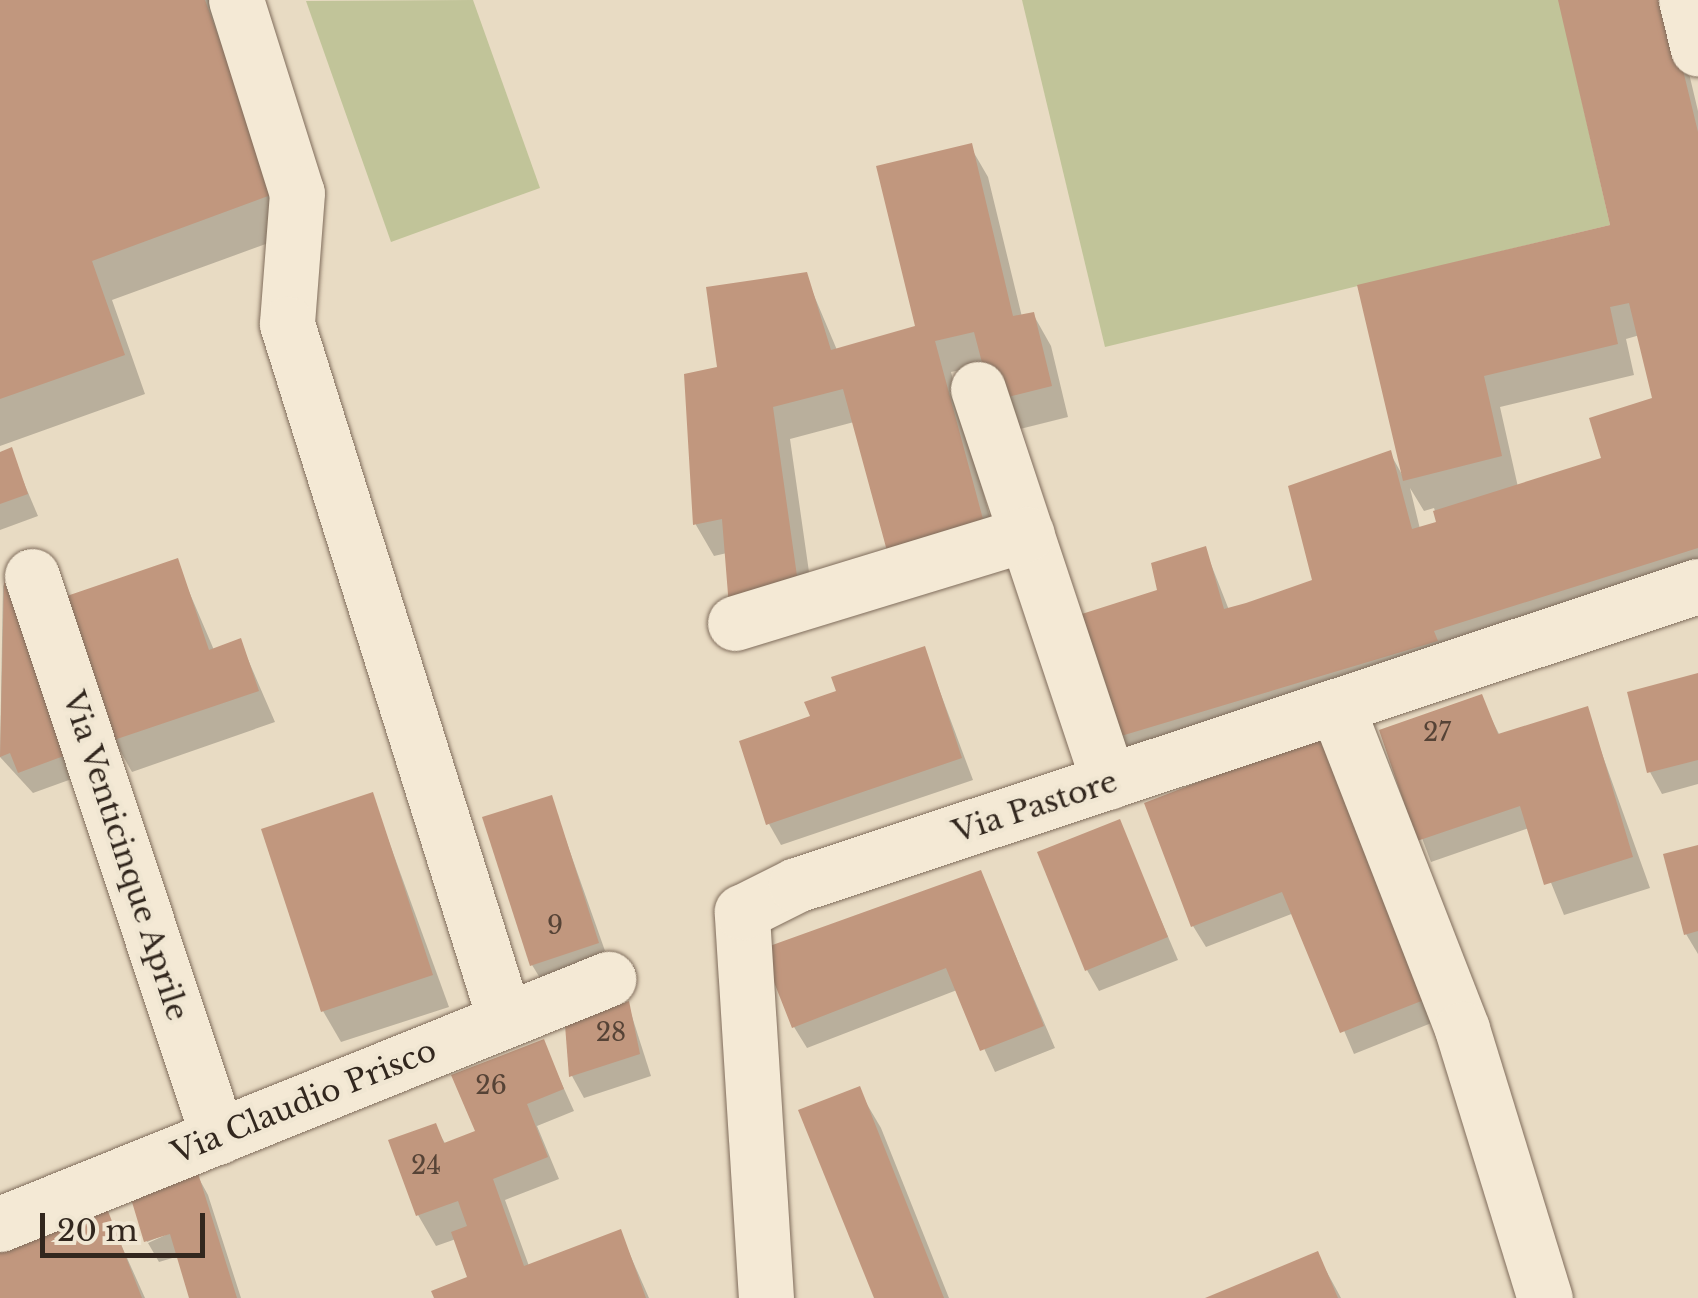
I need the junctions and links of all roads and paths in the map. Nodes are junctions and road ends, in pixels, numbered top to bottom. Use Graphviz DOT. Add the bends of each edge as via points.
graph roads {
  1 [pos="236,0"];
  2 [pos="1686,0"];
  3 [pos="1698,49"];
  4 [pos="978,388"];
  5 [pos="1026,534"];
  6 [pos="32,576"];
  7 [pos="1698,586"];
  8 [pos="736,624"];
  9 [pos="1337,708"];
  10 [pos="1110,782"];
  11 [pos="608,979"];
  12 [pos="505,1020"];
  13 [pos="218,1136"];
  14 [pos="0,1224"];
  15 [pos="766,1298"];
  16 [pos="1545,1298"];
  1 -- 12 [label="street" via="298,193 286,324"];
  2 -- 3 [label="street"];
  4 -- 5 [label="street"];
  5 -- 8 [label="street"];
  5 -- 10 [label="street"];
  6 -- 13 [label="street, Via Venticinque Aprile"];
  7 -- 9 [label="street, Via Pastore"];
  9 -- 10 [label="street, Via Pastore"];
  9 -- 16 [label="street" via="1462,1029"];
  10 -- 15 [label="street, Via Pastore" via="796,885 742,912"];
  11 -- 12 [label="street, Via Claudio Prisco"];
  12 -- 13 [label="street, Via Claudio Prisco"];
  13 -- 14 [label="street, Via Claudio Prisco"];
}
